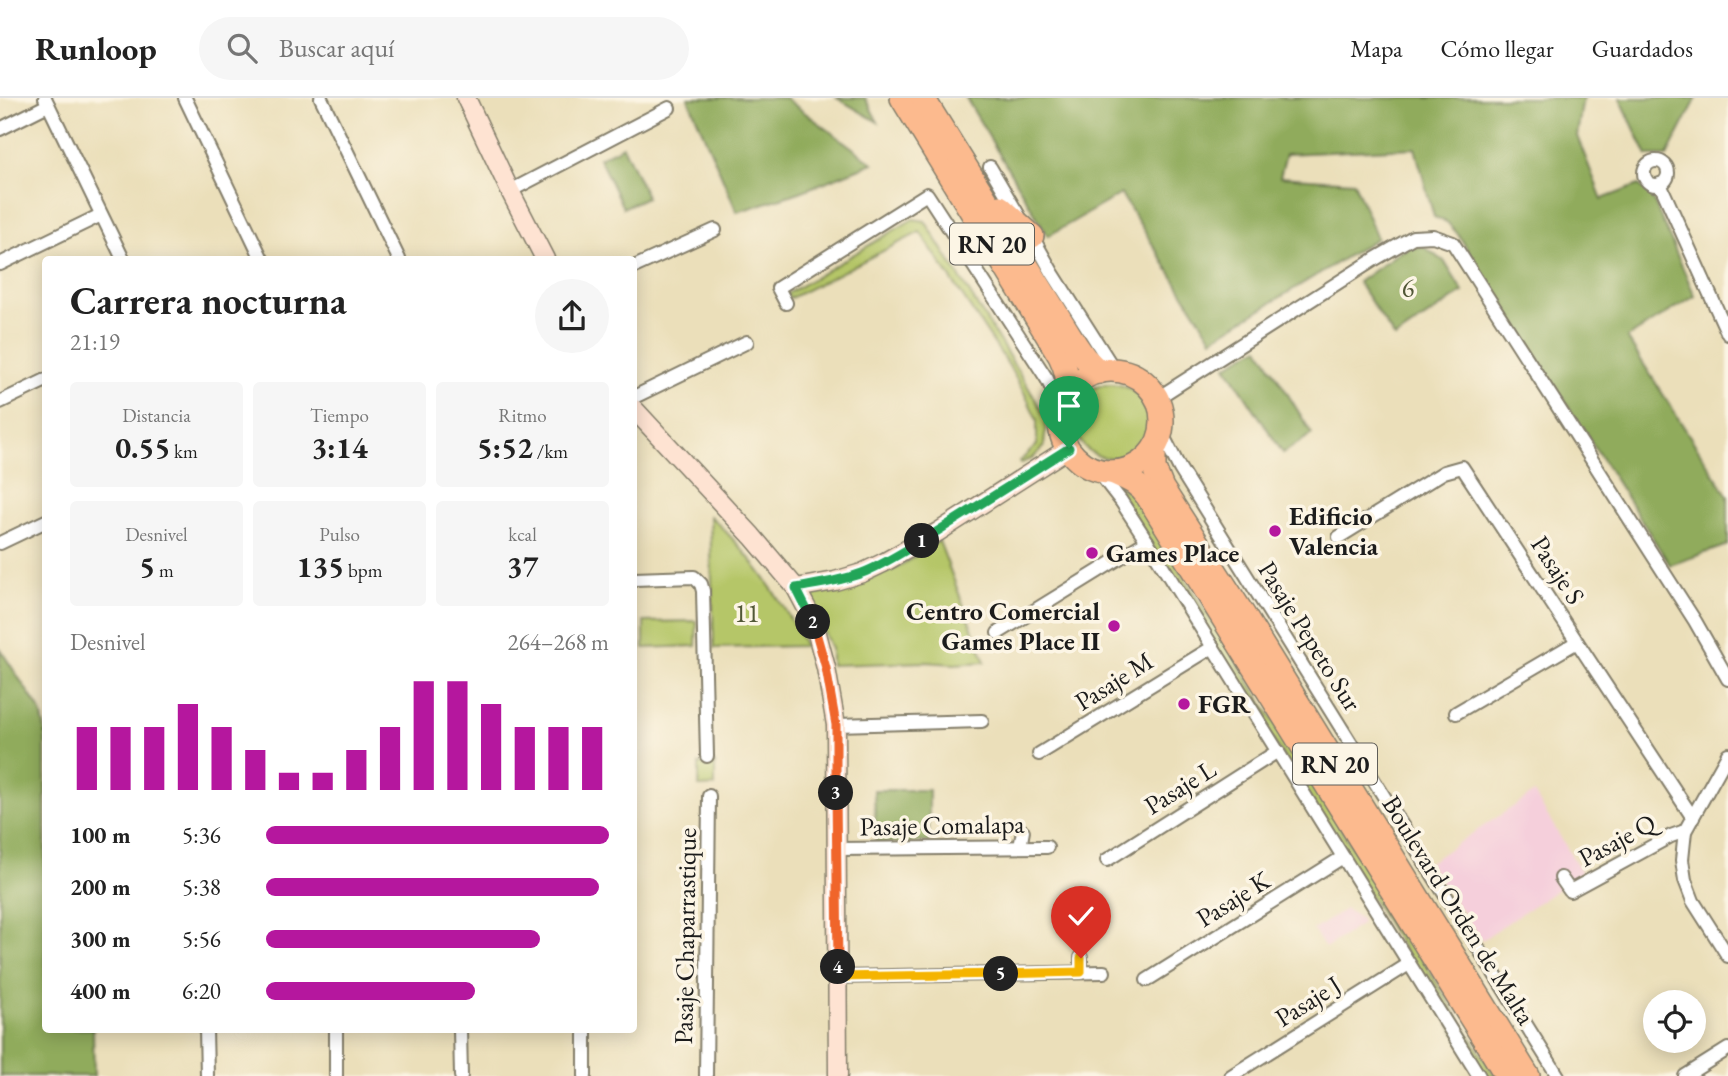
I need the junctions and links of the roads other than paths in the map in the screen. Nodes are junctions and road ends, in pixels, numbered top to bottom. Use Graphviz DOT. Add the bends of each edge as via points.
graph roads {
  1 [pos="185,98"];
  2 [pos="321,98"];
  3 [pos="466,98"];
  4 [pos="902,98"];
  5 [pos="923,98"];
  6 [pos="47,101"];
  7 [pos="670,108"];
  8 [pos="0,129"];
  9 [pos="984,177"];
  10 [pos="1660,184"];
  11 [pos="510,191"];
  12 [pos="101,215"];
  13 [pos="715,230"];
  14 [pos="1031,236"];
  15 [pos="122,256"];
  16 [pos="261,256"];
  17 [pos="398,256"];
  18 [pos="543,256"];
  19 [pos="0,264"];
  20 [pos="637,266"];
  21 [pos="786,303"];
  22 [pos="1728,334"];
  23 [pos="747,342"];
  24 [pos="1107,371"];
  25 [pos="42,382"];
  26 [pos="637,396"];
  27 [pos="1156,398"];
  28 [pos="0,402"];
  29 [pos="1065,402"];
  30 [pos="637,412"];
  31 [pos="1157,440"];
  32 [pos="1069,448"];
  33 [pos="1105,471"];
  34 [pos="42,523"];
  35 [pos="1339,537"];
  36 [pos="1147,541"];
  37 [pos="0,543"];
  38 [pos="637,579"];
  39 [pos="796,588"];
  40 [pos="998,633"];
  41 [pos="1577,642"];
  42 [pos="1213,646"];
  43 [pos="1728,679"];
  44 [pos="1456,713"];
  45 [pos="982,721"];
  46 [pos="836,725"];
  47 [pos="1278,751"];
  48 [pos="1040,754"];
  49 [pos="1728,754"];
  50 [pos="707,756"];
  51 [pos="709,796"];
  52 [pos="1693,818"];
  53 [pos="1023,831"];
  54 [pos="1685,831"];
  55 [pos="1020,847"];
  56 [pos="1047,847"];
  57 [pos="837,849"];
  58 [pos="1343,858"];
  59 [pos="1107,860"];
  60 [pos="1561,878"];
  61 [pos="1728,956"];
  62 [pos="1081,958"];
  63 [pos="1409,964"];
  64 [pos="1081,972"];
  65 [pos="1104,972"];
  66 [pos="838,977"];
  67 [pos="1147,980"];
  68 [pos="206,1033"];
  69 [pos="336,1033"];
  70 [pos="460,1033"];
  71 [pos="584,1033"];
  72 [pos="1728,1049"];
  73 [pos="1477,1072"];
  74 [pos="207,1076"];
  75 [pos="337,1076"];
  76 [pos="461,1076"];
  77 [pos="585,1076"];
  78 [pos="706,1076"];
  79 [pos="838,1076"];
  80 [pos="1231,1076"];
  81 [pos="1463,1076"];
  82 [pos="1507,1076"];
  83 [pos="1528,1076"];
  84 [pos="1558,1076"];
  85 [pos="1685,1076"];
  1 -- 16 [label="street"];
  2 -- 17 [label="street"];
  3 -- 11 [label="main road"];
  4 -- 29 [label="highway, RN 20" via="1067,368"];
  5 -- 9 [label="highway, RN 20"];
  6 -- 8 [label="street"];
  6 -- 12 [label="street"];
  7 -- 11 [label="street"];
  9 -- 14 [label="highway"];
  9 -- 24 [label="highway, RN 20" via="1076,345 1085,358"];
  10 -- 22 [label="street"];
  11 -- 18 [label="main road"];
  12 -- 15 [label="street"];
  12 -- 19 [label="street"];
  13 -- 20 [label="street"];
  14 -- 24 [label="street"];
  21 -- 29 [label="street" via="778,288 927,194"];
  23 -- 26 [label="street"];
  24 -- 27 [label="highway, RN 20" via="1140,379"];
  24 -- 29 [label="highway" via="1078,382"];
  25 -- 28 [label="street"];
  27 -- 31 [label="highway, RN 20" via="1161,411"];
  27 -- 43 [label="street" via="1413,237 1433,236 1453,243"];
  29 -- 32 [label="highway, RN 20" via="1061,426"];
  30 -- 39 [label="main road"];
  31 -- 33 [label="highway" via="1145,459 1133,467"];
  31 -- 83 [label="highway, Boulevard Orden de Malta / RN 20" via="1154,468 1162,488"];
  31 -- 84 [label="street, Pasaje Pepeto Sur" via="1180,469"];
  32 -- 33 [label="highway, RN 20" via="1078,459"];
  32 -- 39 [label="main road" via="883,563 862,573"];
  33 -- 36 [label="street"];
  33 -- 82 [label="highway, Boulevard Orden de Malta / RN 20" via="1143,489"];
  34 -- 37 [label="street"];
  35 -- 41 [label="street, Pasaje S" via="1444,472 1462,467"];
  36 -- 40 [label="street"];
  36 -- 42 [label="street"];
  38 -- 50 [label="street" via="694,577 701,584"];
  39 -- 46 [label="main road" via="814,622"];
  41 -- 44 [label="street"];
  41 -- 52 [label="street, Pasaje S"];
  42 -- 47 [label="street"];
  42 -- 48 [label="street, Pasaje M"];
  45 -- 46 [label="street"];
  46 -- 57 [label="main road"];
  47 -- 58 [label="street"];
  47 -- 59 [label="street, Pasaje L"];
  49 -- 52 [label="street"];
  51 -- 78 [label="street, Pasaje Chaparrastique"];
  52 -- 54 [label="street"];
  53 -- 55 [label="street"];
  54 -- 60 [label="street, Pasaje Q" via="1573,895"];
  54 -- 61 [label="street" via="1685,880"];
  55 -- 56 [label="street, Pasaje Comalapa"];
  55 -- 57 [label="street, Pasaje Comalapa"];
  57 -- 66 [label="main road"];
  58 -- 63 [label="street"];
  58 -- 67 [label="street, Pasaje K"];
  62 -- 64 [label="street"];
  63 -- 73 [label="street"];
  63 -- 80 [label="street, Pasaje J"];
  64 -- 65 [label="street"];
  64 -- 66 [label="street"];
  66 -- 79 [label="main road"];
  68 -- 74 [label="street"];
  69 -- 75 [label="street"];
  70 -- 76 [label="street"];
  71 -- 77 [label="street"];
  72 -- 85 [label="street"];
  73 -- 81 [label="street"];
}
